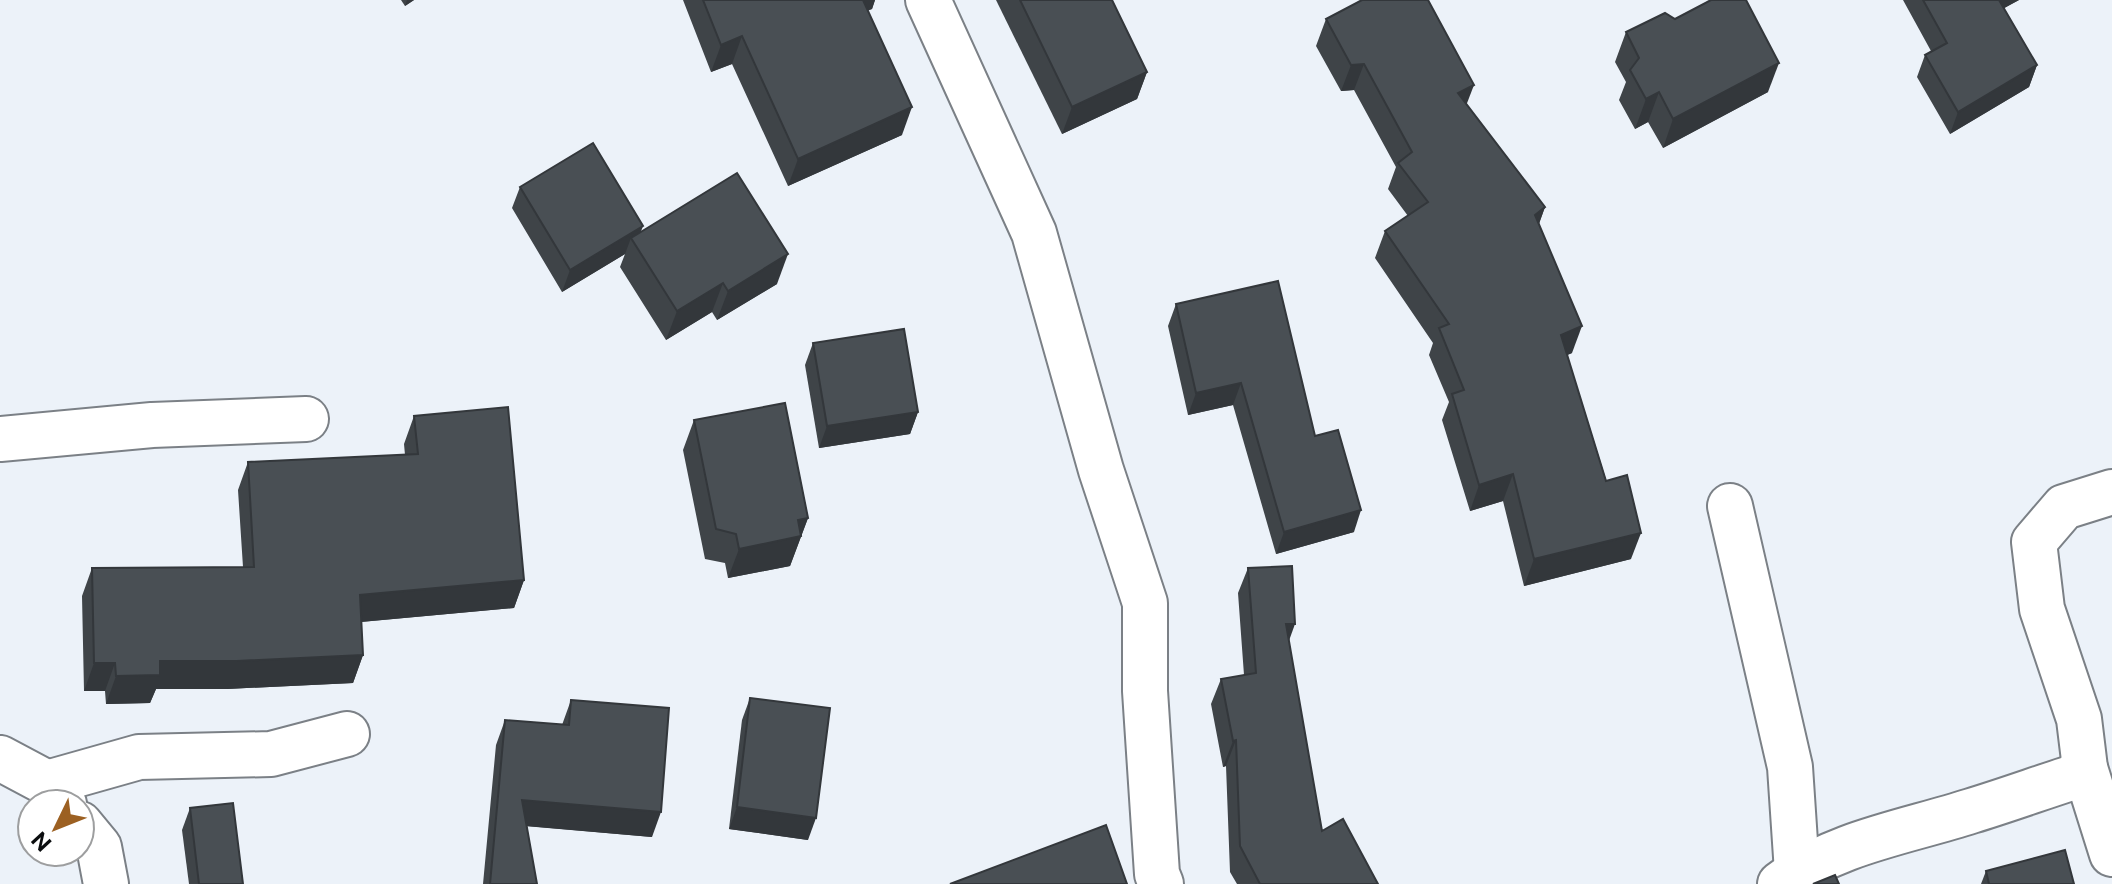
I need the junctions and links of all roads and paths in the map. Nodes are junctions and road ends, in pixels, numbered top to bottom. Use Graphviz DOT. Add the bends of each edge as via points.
graph roads {
  1 [pos="928,0"];
  2 [pos="306,419"];
  3 [pos="0,439"];
  4 [pos="2112,492"];
  5 [pos="1730,506"];
  6 [pos="347,734"];
  7 [pos="0,758"];
  8 [pos="2085,768"];
  9 [pos="47,788"];
  10 [pos="69,788"];
  11 [pos="96,843"];
  12 [pos="2112,854"];
  13 [pos="1789,878"];
  14 [pos="106,884"];
  15 [pos="1161,884"];
  1 -- 15 [label="street" via="1034,233 1096,456 1145,603 1146,707"];
  2 -- 3 [label="street" via="152,425"];
  4 -- 8 [label="street" via="2064,507 2034,542 2042,609 2079,719"];
  5 -- 13 [label="street" via="1790,767"];
  6 -- 10 [label="street" via="271,754 139,757"];
  7 -- 9 [label="street"];
  8 -- 12 [label="street"];
  8 -- 13 [label="street" via="2071,778 1983,807 1884,834"];
  11 -- 14 [label="street"];
}
